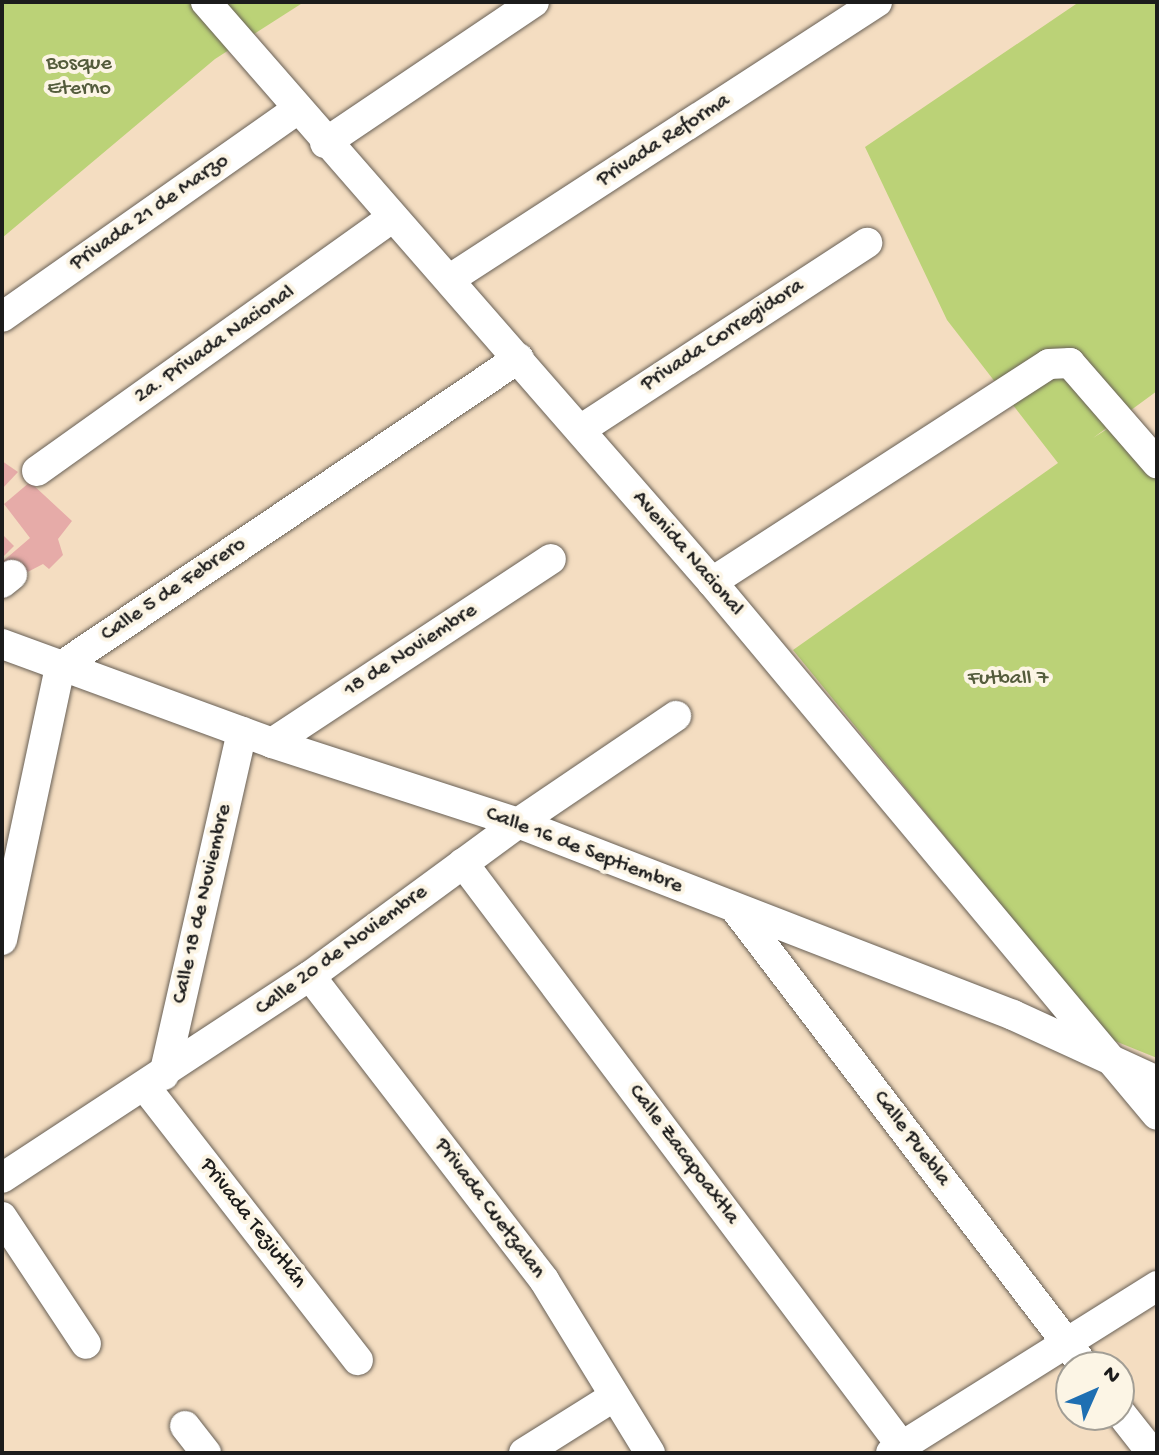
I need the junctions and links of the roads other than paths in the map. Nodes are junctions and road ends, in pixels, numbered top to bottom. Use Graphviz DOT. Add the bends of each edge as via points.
graph roads {
  1 [pos="206,2"];
  2 [pos="534,2"];
  3 [pos="877,2"];
  4 [pos="298,109"];
  5 [pos="325,143"];
  6 [pos="392,218"];
  7 [pos="867,243"];
  8 [pos="450,279"];
  9 [pos="2,317"];
  10 [pos="519,358"];
  11 [pos="580,430"];
  12 [pos="1157,463"];
  13 [pos="37,471"];
  14 [pos="551,559"];
  15 [pos="712,582"];
  16 [pos="2,644"];
  17 [pos="60,667"];
  18 [pos="676,716"];
  19 [pos="242,732"];
  20 [pos="272,743"];
  21 [pos="518,823"];
  22 [pos="463,863"];
  23 [pos="737,911"];
  24 [pos="2,940"];
  25 [pos="310,976"];
  26 [pos="1108,1061"];
  27 [pos="1157,1081"];
  28 [pos="155,1082"];
  29 [pos="1157,1115"];
  30 [pos="2,1178"];
  31 [pos="2,1217"];
  32 [pos="1157,1286"];
  33 [pos="86,1344"];
  34 [pos="1073,1351"];
  35 [pos="1083,1351"];
  36 [pos="358,1360"];
  37 [pos="1055,1368"];
  38 [pos="615,1396"];
  39 [pos="185,1426"];
  40 [pos="1135,1431"];
  41 [pos="900,1451"];
  42 [pos="206,1453"];
  43 [pos="524,1453"];
  44 [pos="650,1453"];
  45 [pos="1152,1453"];
  1 -- 4 [label="street, Avenida Nacional"];
  2 -- 5 [label="street"];
  3 -- 8 [label="street, Privada Reforma"];
  4 -- 5 [label="street, Avenida Nacional"];
  4 -- 9 [label="street, Privada 21 de Marzo"];
  5 -- 6 [label="street, Avenida Nacional"];
  6 -- 8 [label="street, Avenida Nacional"];
  6 -- 13 [label="street, 2a. Privada Nacional"];
  7 -- 11 [label="street, Privada Corregidora"];
  8 -- 10 [label="street, Avenida Nacional"];
  10 -- 11 [label="street, Avenida Nacional"];
  10 -- 17 [label="street, Calle 5 de Febrero"];
  11 -- 15 [label="street, Avenida Nacional"];
  12 -- 15 [label="street" via="1070,363 1049,364"];
  14 -- 20 [label="street, 18 de Noviembre"];
  15 -- 26 [label="street, Avenida Nacional"];
  16 -- 17 [label="street, Calle 16 de Septiembre"];
  17 -- 19 [label="street, Calle 16 de Septiembre"];
  17 -- 24 [label="street"];
  18 -- 21 [label="street, Calle 20 de Noviembre"];
  19 -- 20 [label="street, Calle 16 de Septiembre"];
  19 -- 28 [label="street, Calle 18 de Noviembre"];
  20 -- 21 [label="street, Calle 16 de Septiembre"];
  21 -- 22 [label="street, Calle 20 de Noviembre"];
  21 -- 23 [label="street, Calle 16 de Septiembre"];
  22 -- 25 [label="street, Calle 20 de Noviembre"];
  22 -- 41 [label="street, Calle Zacapoaxtla"];
  23 -- 26 [label="street, Calle 16 de Septiembre" via="1013,1015"];
  23 -- 34 [label="street, Calle Puebla"];
  25 -- 28 [label="street, Calle 20 de Noviembre"];
  25 -- 38 [label="street, Privada Cuetzalan" via="544,1280"];
  26 -- 27 [label="street, Calle 16 de Septiembre"];
  26 -- 29 [label="street, Avenida Nacional"];
  28 -- 30 [label="street, Calle 20 de Noviembre"];
  28 -- 36 [label="street, Privada Teziutlán"];
  31 -- 33 [label="street"];
  32 -- 35 [label="street"];
  37 -- 41 [label="street"];
  38 -- 43 [label="street"];
  38 -- 44 [label="street, Privada Cuetzalan"];
  39 -- 42 [label="street"];
  40 -- 45 [label="street"];
}
